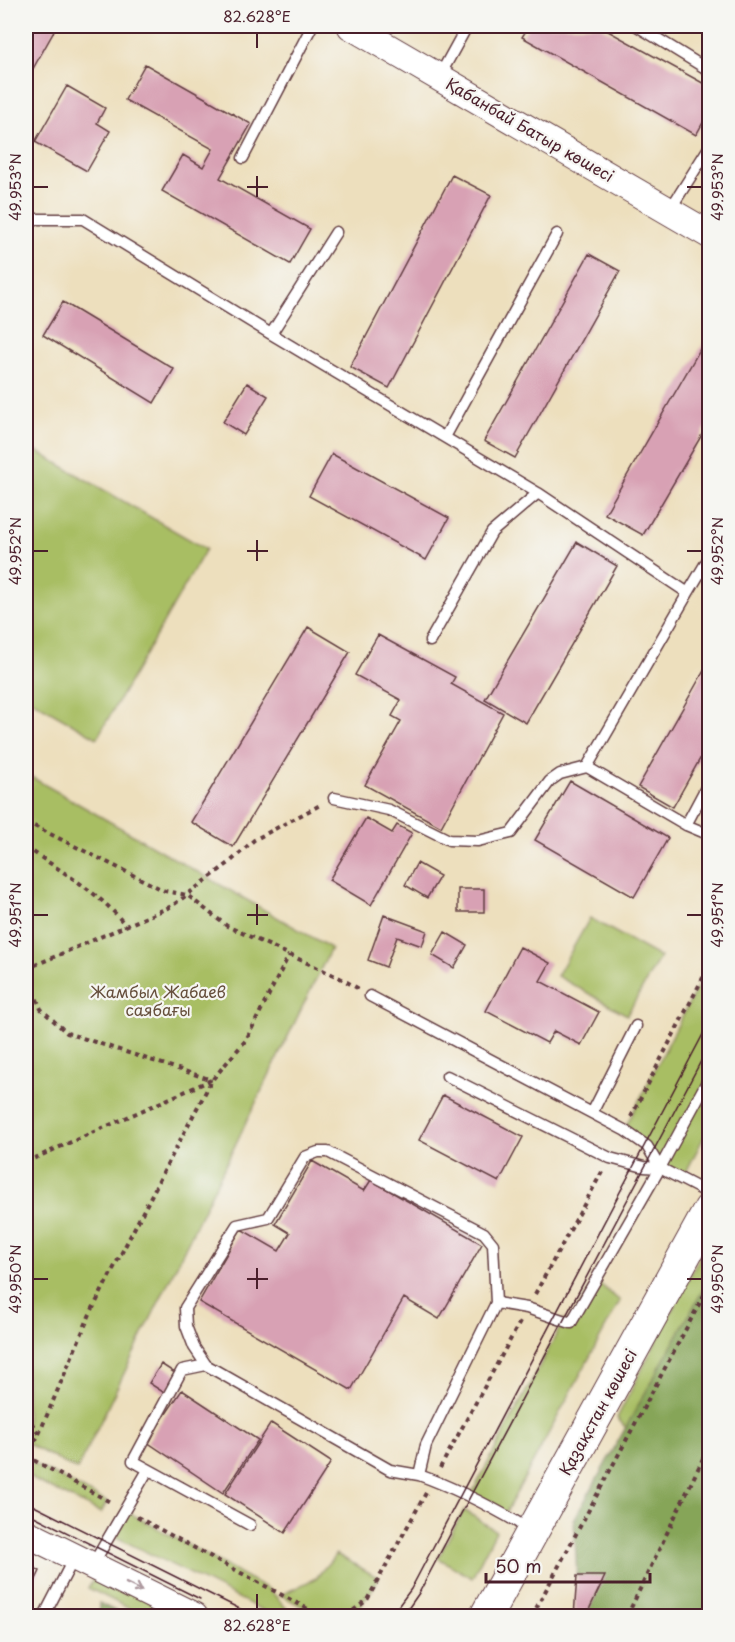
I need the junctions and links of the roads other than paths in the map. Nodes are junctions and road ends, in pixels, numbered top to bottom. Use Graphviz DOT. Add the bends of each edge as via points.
graph roads {
  1 [pos="312,26"];
  2 [pos="351,26"];
  3 [pos="467,26"];
  4 [pos="637,26"];
  5 [pos="710,71"];
  6 [pos="439,77"];
  7 [pos="710,146"];
  8 [pos="243,158"];
  9 [pos="669,211"];
  10 [pos="26,216"];
  11 [pos="336,232"];
  12 [pos="557,234"];
  13 [pos="710,235"];
  14 [pos="271,334"];
  15 [pos="445,437"];
  16 [pos="538,492"];
  17 [pos="710,556"];
  18 [pos="688,593"];
  19 [pos="430,641"];
  20 [pos="587,767"];
  21 [pos="710,780"];
  22 [pos="334,798"];
  23 [pos="686,825"];
  24 [pos="710,835"];
  25 [pos="370,996"];
  26 [pos="636,1026"];
  27 [pos="447,1076"];
  28 [pos="710,1076"];
  29 [pos="592,1113"];
  30 [pos="660,1168"];
  31 [pos="710,1194"];
  32 [pos="710,1209"];
  33 [pos="496,1303"];
  34 [pos="206,1365"];
  35 [pos="148,1470"];
  36 [pos="419,1475"];
  37 [pos="250,1525"];
  38 [pos="533,1531"];
  39 [pos="26,1533"];
  40 [pos="83,1562"];
  41 [pos="44,1617"];
  42 [pos="194,1617"];
  43 [pos="486,1617"];
  1 -- 8 [label="lane"];
  2 -- 6 [label="street, Қабанбай Батыр көшесі"];
  3 -- 6 [label="lane"];
  4 -- 5 [label="lane"];
  6 -- 9 [label="street, Қабанбай Батыр көшесі"];
  7 -- 9 [label="lane"];
  9 -- 13 [label="street, Қабанбай Батыр көшесі"];
  10 -- 14 [label="lane" via="83,219"];
  11 -- 14 [label="lane"];
  12 -- 15 [label="lane"];
  14 -- 15 [label="lane"];
  15 -- 16 [label="lane"];
  16 -- 18 [label="lane"];
  16 -- 19 [label="lane" via="492,532"];
  17 -- 18 [label="lane"];
  18 -- 20 [label="lane"];
  20 -- 22 [label="lane" via="560,774 550,781 511,833 478,841 449,840 389,810"];
  20 -- 23 [label="lane"];
  21 -- 23 [label="lane"];
  23 -- 24 [label="lane"];
  25 -- 29 [label="lane"];
  26 -- 29 [label="lane"];
  27 -- 30 [label="lane" via="610,1158"];
  28 -- 30 [label="lane"];
  29 -- 30 [label="lane" via="647,1146"];
  30 -- 31 [label="lane"];
  30 -- 33 [label="lane" via="571,1323 527,1308"];
  32 -- 38 [label="main road, Қазақстан көшесі"];
  33 -- 34 [label="lane" via="493,1244 484,1233 328,1152 318,1152 305,1157 268,1218 237,1226 185,1308 186,1326"];
  33 -- 36 [label="lane" via="426,1445"];
  34 -- 35 [label="lane" via="182,1370 133,1461"];
  34 -- 36 [label="lane" via="390,1470"];
  35 -- 37 [label="lane"];
  35 -- 40 [label="lane" via="124,1510"];
  36 -- 38 [label="lane"];
  38 -- 43 [label="main road, Қазақстан көшесі"];
  39 -- 40 [label="street"];
  40 -- 41 [label="lane"];
  40 -- 42 [label="street, one-way"];
}
